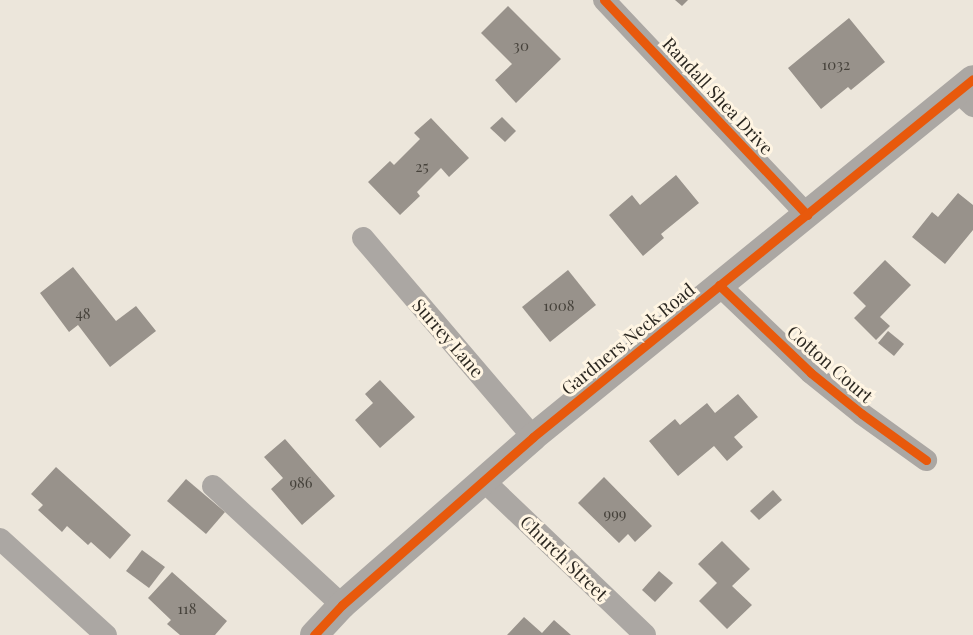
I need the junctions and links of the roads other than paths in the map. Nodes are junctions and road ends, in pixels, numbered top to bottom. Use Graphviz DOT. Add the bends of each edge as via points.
graph roads {
  1 [pos="604,0"];
  2 [pos="968,92"];
  3 [pos="807,215"];
  4 [pos="363,238"];
  5 [pos="719,285"];
  6 [pos="533,437"];
  7 [pos="926,460"];
  8 [pos="483,480"];
  9 [pos="213,486"];
  10 [pos="0,539"];
  11 [pos="342,605"];
  12 [pos="106,635"];
  13 [pos="314,635"];
  14 [pos="645,635"];
  1 -- 3 [label="street, Randall Shea Drive"];
  2 -- 3 [label="street, Gardners Neck Road"];
  3 -- 5 [label="street, Gardners Neck Road"];
  4 -- 6 [label="street, Surrey Lane"];
  5 -- 6 [label="street, Gardners Neck Road"];
  5 -- 7 [label="street, Cotton Court" via="811,373"];
  6 -- 8 [label="street, Gardners Neck Road"];
  8 -- 11 [label="street, Gardners Neck Road"];
  8 -- 14 [label="street, Church Street"];
  9 -- 11 [label="street"];
  10 -- 12 [label="street"];
  11 -- 13 [label="street, Gardners Neck Road"];
}
